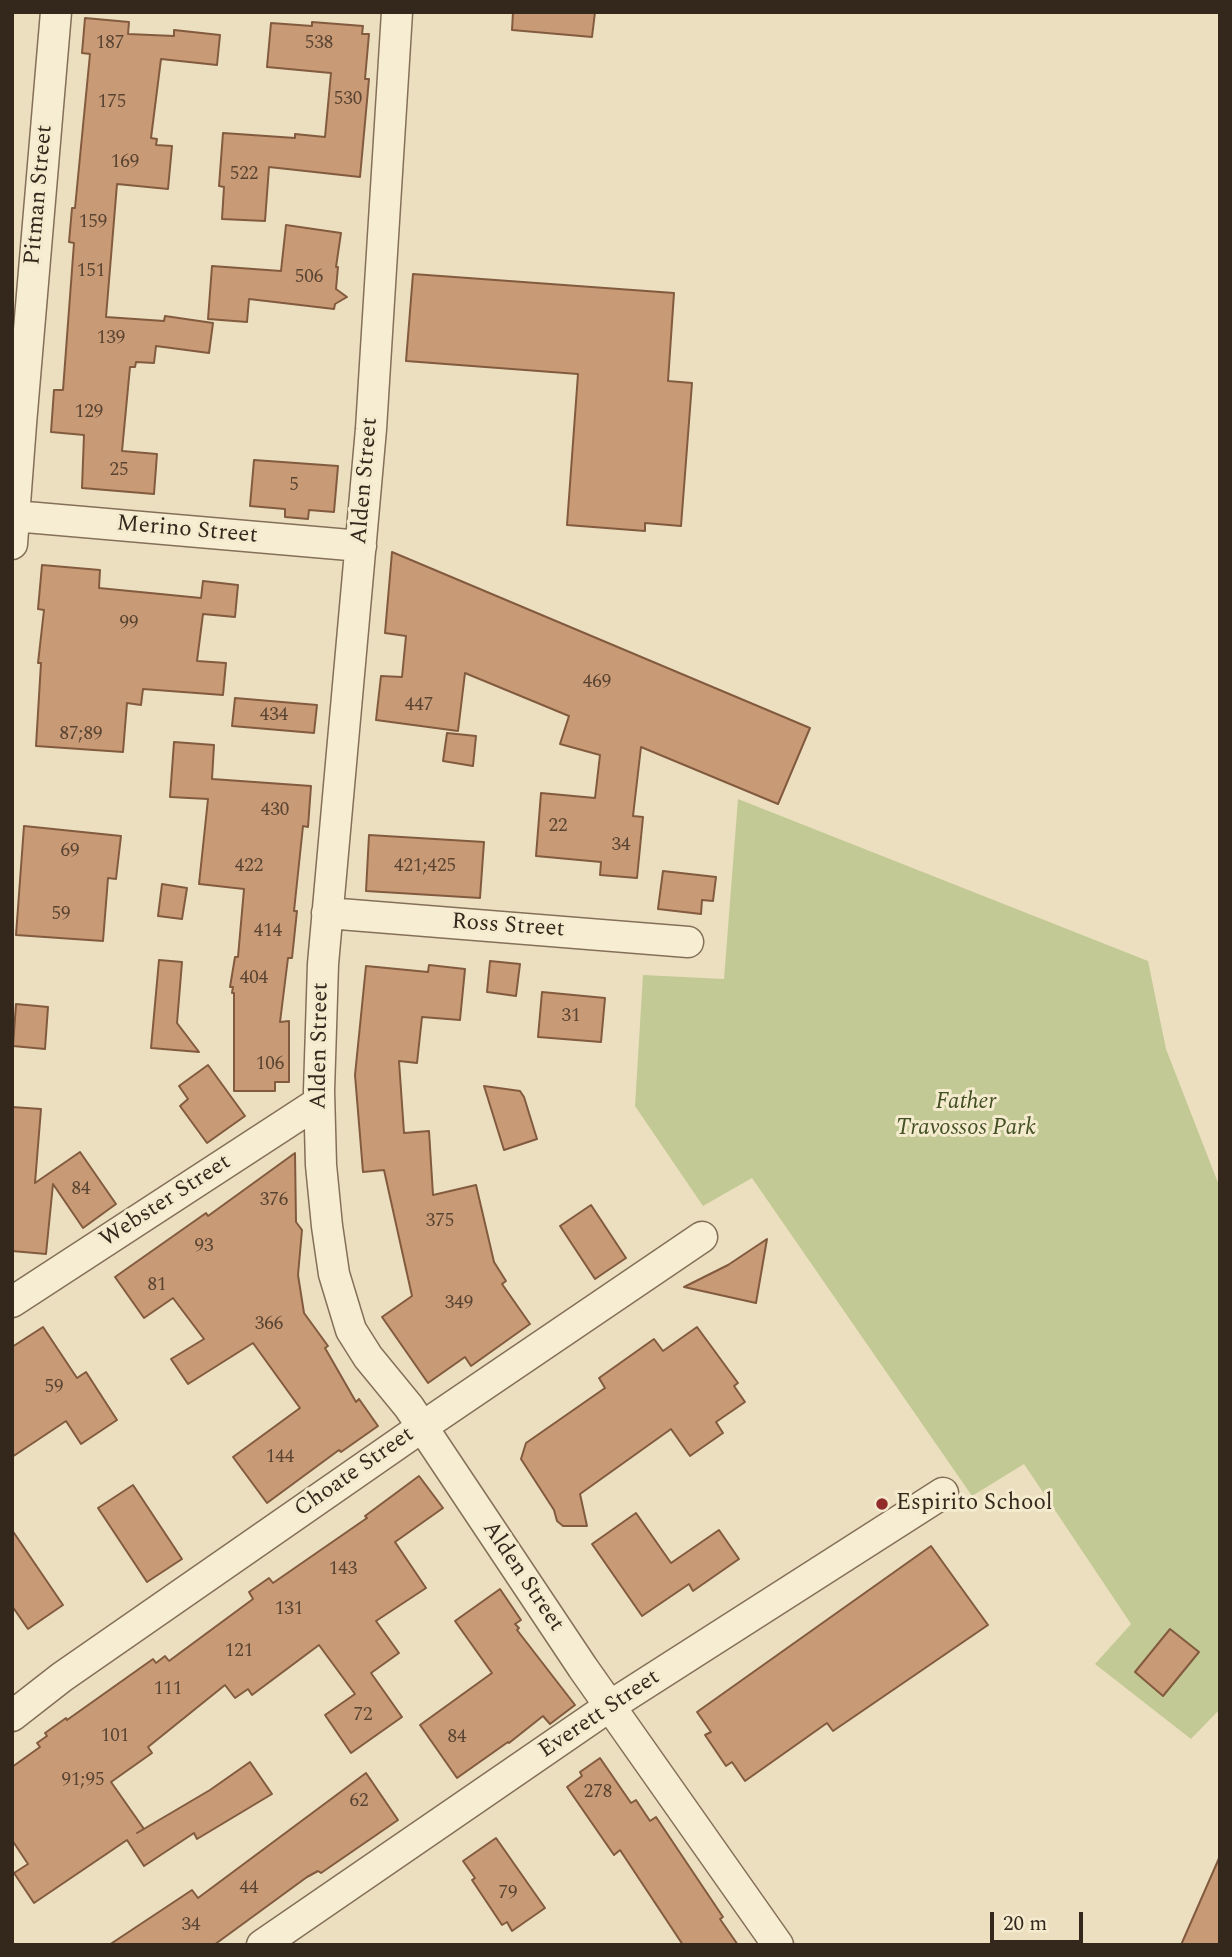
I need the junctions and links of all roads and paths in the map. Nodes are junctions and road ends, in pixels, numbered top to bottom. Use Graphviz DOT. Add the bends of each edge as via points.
graph roads {
  1 [pos="56,12"];
  2 [pos="397,12"];
  3 [pos="16,423"];
  4 [pos="13,530"];
  5 [pos="360,546"];
  6 [pos="327,913"];
  7 [pos="688,942"];
  8 [pos="319,1102"];
  9 [pos="702,1237"];
  10 [pos="12,1302"];
  11 [pos="422,1427"];
  12 [pos="943,1493"];
  13 [pos="610,1706"];
  14 [pos="12,1716"];
  15 [pos="262,1945"];
  16 [pos="778,1945"];
  1 -- 3 [label="street, Pitman Street"];
  2 -- 5 [label="street, Alden Street"];
  3 -- 4 [label="street, Pitman Street"];
  4 -- 5 [label="street, Merino Street"];
  5 -- 6 [label="street, Alden Street"];
  6 -- 7 [label="street, Ross Street"];
  6 -- 8 [label="street, Alden Street"];
  8 -- 10 [label="street, Webster Street"];
  8 -- 11 [label="street, Alden Street" via="327,1226 345,1311 368,1357"];
  9 -- 11 [label="street, Choate Street"];
  11 -- 13 [label="street, Alden Street"];
  11 -- 14 [label="street, Choate Street"];
  12 -- 13 [label="street, Everett Street"];
  13 -- 15 [label="street, Everett Street"];
  13 -- 16 [label="street, Alden Street"];
}
